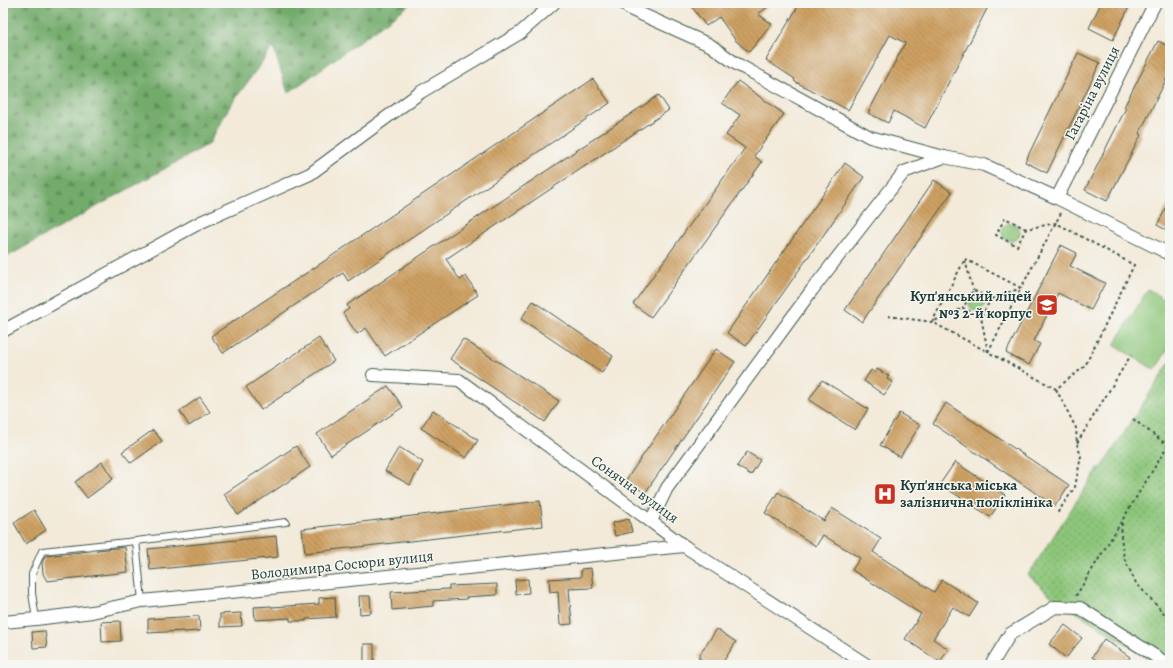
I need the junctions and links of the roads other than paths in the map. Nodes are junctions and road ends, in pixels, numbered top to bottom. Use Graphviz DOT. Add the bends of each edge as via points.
graph roads {
  1 [pos="554,3"];
  2 [pos="623,3"];
  3 [pos="1155,3"];
  4 [pos="944,157"];
  5 [pos="1062,200"];
  6 [pos="1170,254"];
  7 [pos="3,331"];
  8 [pos="373,375"];
  9 [pos="651,521"];
  10 [pos="286,522"];
  11 [pos="136,541"];
  12 [pos="684,546"];
  13 [pos="142,601"];
  14 [pos="36,620"];
  15 [pos="3,622"];
  16 [pos="867,665"];
  17 [pos="991,665"];
  18 [pos="1169,665"];
  1 -- 7 [label="street" via="520,33 421,92 310,174 201,222"];
  2 -- 4 [label="street" via="630,9 710,45 735,63 870,137"];
  3 -- 5 [label="street, Гагаріна вулиця"];
  4 -- 5 [label="street" via="984,165"];
  4 -- 9 [label="street" via="904,172 812,290 667,488"];
  5 -- 6 [label="street"];
  8 -- 9 [label="street, Сонячна вулиця" via="459,380"];
  9 -- 12 [label="street, Сонячна вулиця"];
  10 -- 11 [label="lane"];
  11 -- 13 [label="lane"];
  11 -- 14 [label="lane" via="42,552 32,574"];
  12 -- 13 [label="street, Володимира Сосюри вулиця"];
  12 -- 16 [label="street, Сонячна вулиця"];
  13 -- 14 [label="street, Володимира Сосюри вулиця" via="92,612"];
  14 -- 15 [label="street, Володимира Сосюри вулиця"];
  17 -- 18 [label="street" via="1010,634 1055,607 1080,608"];
}
